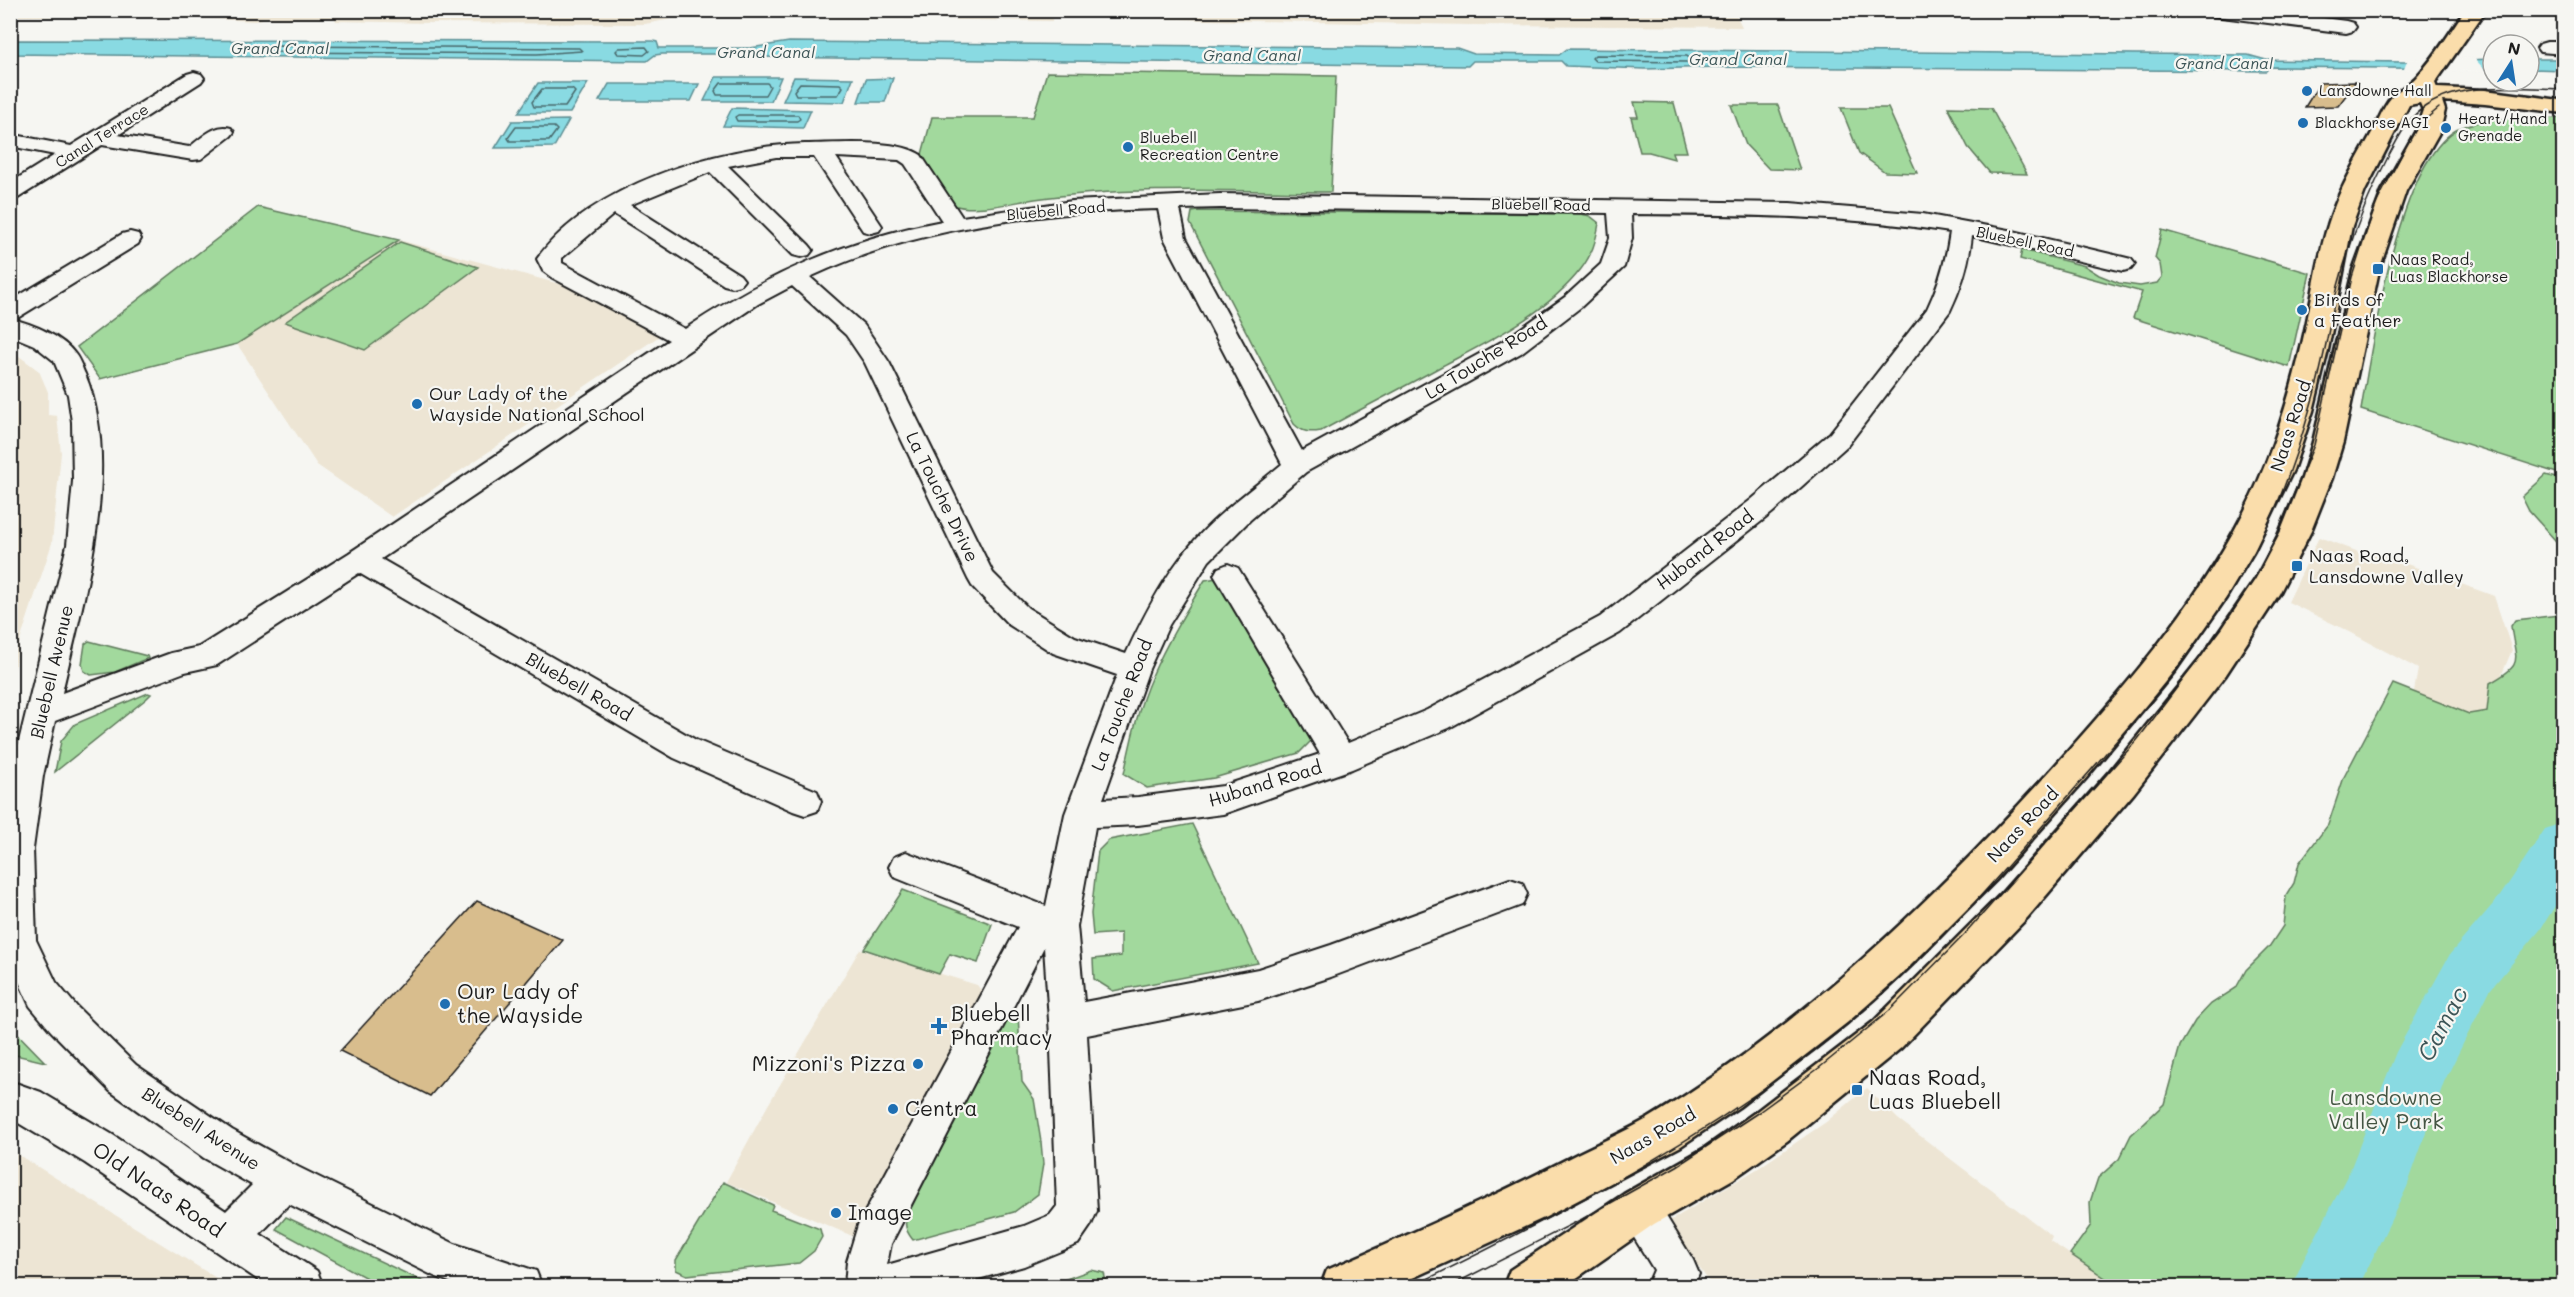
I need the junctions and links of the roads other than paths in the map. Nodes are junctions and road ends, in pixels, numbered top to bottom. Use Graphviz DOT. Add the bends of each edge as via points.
graph roads {
  1 [pos="2476,10"];
  2 [pos="2205,15"];
  3 [pos="2346,27"];
  4 [pos="2438,71"];
  5 [pos="194,78"];
  6 [pos="2509,104"];
  7 [pos="2562,107"];
  8 [pos="2448,123"];
  9 [pos="224,132"];
  10 [pos="100,138"];
  11 [pos="10,140"];
  12 [pos="821,151"];
  13 [pos="76,153"];
  14 [pos="714,165"];
  15 [pos="10,194"];
  16 [pos="614,204"];
  17 [pos="1168,204"];
  18 [pos="1618,207"];
  19 [pos="956,224"];
  20 [pos="871,226"];
  21 [pos="1962,228"];
  22 [pos="130,239"];
  23 [pos="797,262"];
  24 [pos="2123,264"];
  25 [pos="732,280"];
  26 [pos="10,312"];
  27 [pos="10,326"];
  28 [pos="687,340"];
  29 [pos="1297,466"];
  30 [pos="359,560"];
  31 [pos="1228,575"];
  32 [pos="1134,669"];
  33 [pos="44,713"];
  34 [pos="1341,760"];
  35 [pos="805,801"];
  36 [pos="1081,814"];
  37 [pos="906,867"];
  38 [pos="1510,894"];
  39 [pos="1050,923"];
  40 [pos="1068,1022"];
  41 [pos="10,1099"];
  42 [pos="284,1180"];
  43 [pos="1639,1209"];
  44 [pos="228,1238"];
  45 [pos="302,1287"];
  46 [pos="521,1287"];
  47 [pos="865,1287"];
  48 [pos="884,1287"];
  49 [pos="1342,1287"];
  50 [pos="1526,1287"];
  51 [pos="1667,1287"];
  1 -- 4 [label="main road"];
  2 -- 3 [label="street"];
  4 -- 6 [label="main road" via="2476,106"];
  4 -- 8 [label="main road, Naas Road" via="2434,110"];
  4 -- 49 [label="main road, Naas Road" via="2400,101 2343,214 2300,404 2279,468 2254,522 2199,614 2057,789 1922,932 1806,1034 1757,1071 1661,1134 1561,1186"];
  5 -- 10 [label="street, Canal Terrace"];
  6 -- 7 [label="main road"];
  6 -- 8 [label="main road"];
  8 -- 43 [label="main road, Naas Road" via="2394,191 2366,270 2328,442 2296,531 2268,586 2213,667 2121,783 2014,906 1887,1035 1718,1164"];
  9 -- 10 [label="street" via="194,154"];
  10 -- 13 [label="street, Canal Terrace"];
  11 -- 13 [label="street"];
  12 -- 14 [label="street" via="774,151"];
  12 -- 19 [label="street" via="906,154"];
  12 -- 20 [label="street"];
  13 -- 15 [label="street, Canal Terrace"];
  14 -- 16 [label="street"];
  14 -- 23 [label="street"];
  16 -- 25 [label="street"];
  16 -- 28 [label="street" via="554,253 549,260 551,266"];
  17 -- 18 [label="street, Bluebell Road" via="1362,202"];
  17 -- 19 [label="street, Bluebell Road" via="1080,207"];
  17 -- 29 [label="street" via="1175,238"];
  18 -- 21 [label="street, Bluebell Road" via="1821,211"];
  18 -- 29 [label="street, La Touche Road" via="1621,238 1612,267 1574,302 1512,346"];
  19 -- 23 [label="street, Bluebell Road"];
  21 -- 24 [label="street, Bluebell Road"];
  21 -- 34 [label="street, Huband Road" via="1950,286 1938,310 1839,439 1762,506 1610,624 1438,719"];
  22 -- 26 [label="street"];
  23 -- 28 [label="street, Bluebell Road"];
  23 -- 32 [label="street, La Touche Drive" via="877,362 982,579 1018,616 1064,645"];
  27 -- 33 [label="street, Bluebell Avenue" via="43,340 65,357 81,395 85,422 85,516 81,545"];
  28 -- 30 [label="street, Bluebell Road"];
  29 -- 32 [label="street, La Touche Road" via="1240,513 1199,554 1156,621"];
  30 -- 33 [label="street, Bluebell Road" via="206,657 182,662"];
  30 -- 35 [label="street, Bluebell Road" via="685,749"];
  31 -- 34 [label="street, Huband Road"];
  32 -- 36 [label="street, La Touche Road"];
  33 -- 42 [label="street, Bluebell Avenue" via="27,776 16,849 18,940 30,969 64,1019 123,1078 218,1143"];
  34 -- 36 [label="street, Huband Road" via="1223,800"];
  36 -- 39 [label="street, La Touche Road"];
  37 -- 39 [label="street"];
  38 -- 40 [label="street" via="1332,961 1258,984"];
  39 -- 40 [label="street, La Touche Road"];
  39 -- 47 [label="street, La Touche Road" via="872,1239"];
  40 -- 48 [label="street, La Touche Road" via="1077,1211 1064,1230 1024,1246"];
  41 -- 44 [label="street, Old Naas Road" via="28,1105 99,1149"];
  42 -- 44 [label="street, Bluebell Avenue"];
  42 -- 46 [label="street, Bluebell Avenue" via="448,1262"];
  43 -- 50 [label="main road, Naas Road"];
  43 -- 51 [label="street" via="1679,1274"];
  44 -- 45 [label="street, Old Naas Road"];
}
